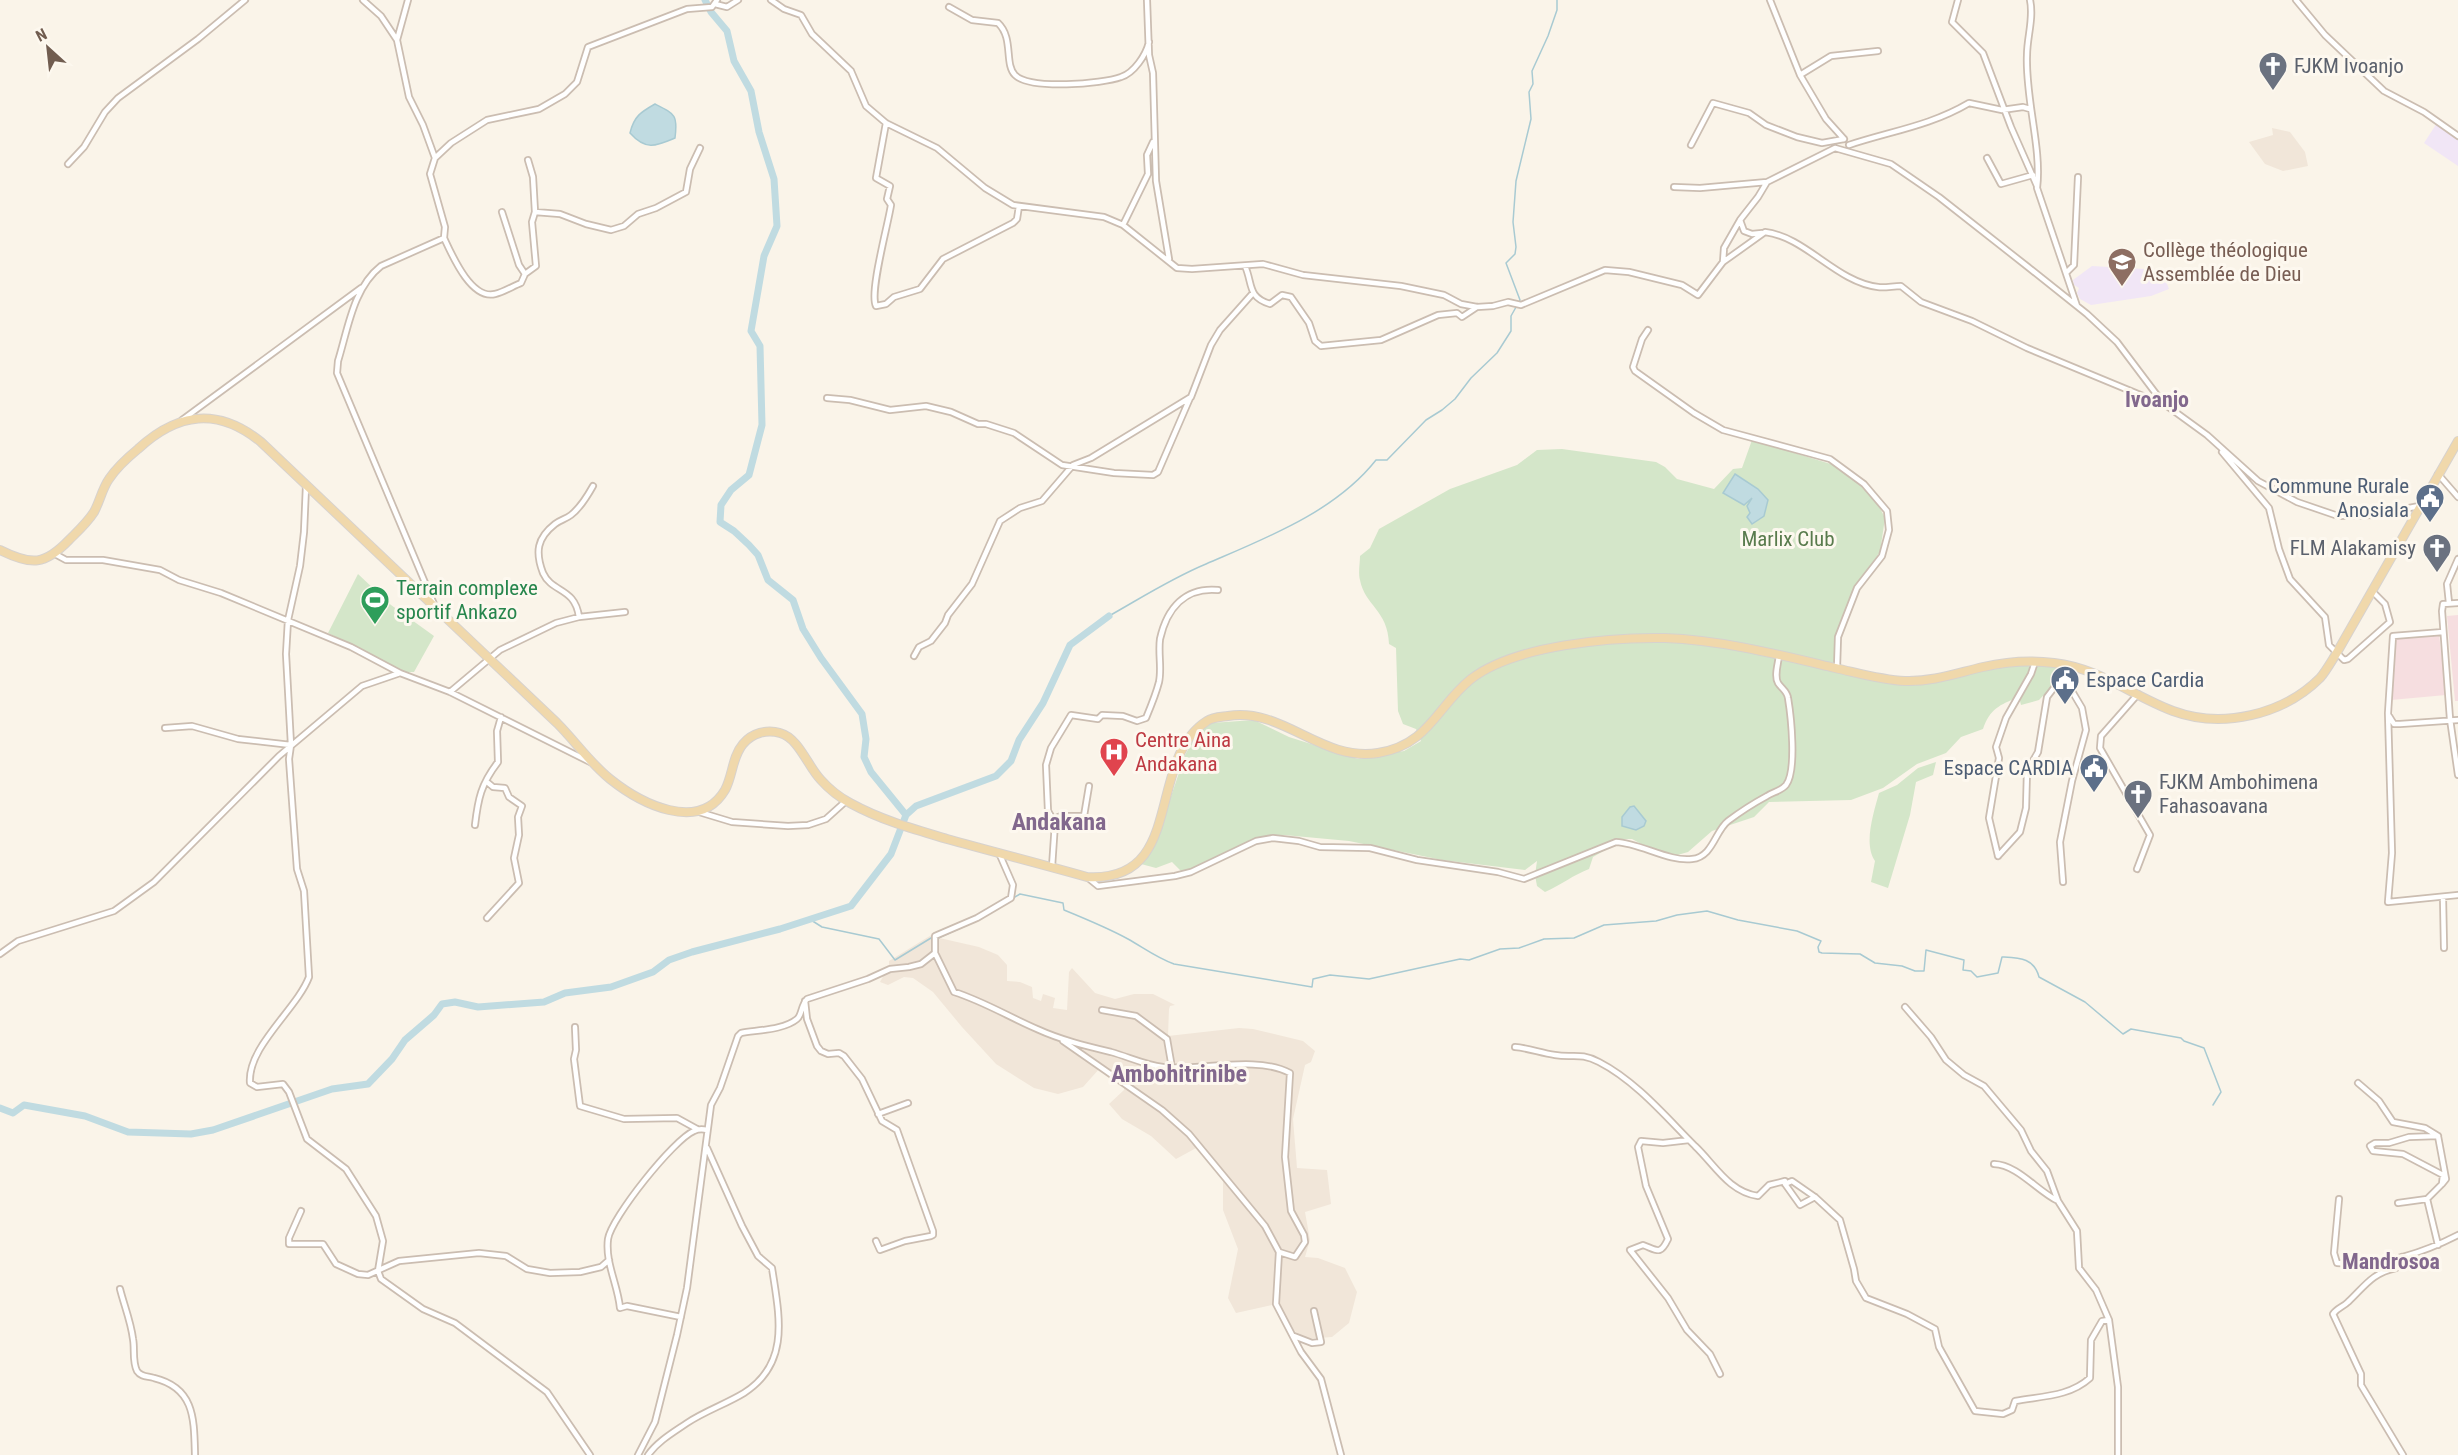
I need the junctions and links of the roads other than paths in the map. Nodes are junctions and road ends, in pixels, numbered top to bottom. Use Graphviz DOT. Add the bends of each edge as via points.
graph roads {
  1 [pos="245,0"];
  2 [pos="363,0"];
  3 [pos="408,0"];
  4 [pos="738,0"];
  5 [pos="771,0"];
  6 [pos="1147,0"];
  7 [pos="1770,0"];
  8 [pos="1958,0"];
  9 [pos="2030,0"];
  10 [pos="2296,0"];
  11 [pos="714,4"];
  12 [pos="949,7"];
  13 [pos="397,40"];
  14 [pos="1149,42"];
  15 [pos="1878,51"];
  16 [pos="1800,75"];
  17 [pos="2004,109"];
  18 [pos="2030,109"];
  19 [pos="886,123"];
  20 [pos="2458,136"];
  21 [pos="1844,139"];
  22 [pos="1153,142"];
  23 [pos="1849,145"];
  24 [pos="1691,146"];
  25 [pos="700,148"];
  26 [pos="1858,153"];
  27 [pos="435,158"];
  28 [pos="1987,158"];
  29 [pos="528,160"];
  30 [pos="68,164"];
  31 [pos="2033,175"];
  32 [pos="2078,177"];
  33 [pos="1767,182"];
  34 [pos="1674,187"];
  35 [pos="2037,188"];
  36 [pos="1019,206"];
  37 [pos="502,212"];
  38 [pos="535,212"];
  39 [pos="1740,220"];
  40 [pos="1123,225"];
  41 [pos="1765,232"];
  42 [pos="444,238"];
  43 [pos="1169,261"];
  44 [pos="1723,262"];
  45 [pos="1245,266"];
  46 [pos="2067,272"];
  47 [pos="525,274"];
  48 [pos="364,286"];
  49 [pos="1253,293"];
  50 [pos="2077,306"];
  51 [pos="1477,307"];
  52 [pos="1648,330"];
  53 [pos="1191,397"];
  54 [pos="827,398"];
  55 [pos="2163,403"];
  56 [pos="177,423"];
  57 [pos="2213,440"];
  58 [pos="2458,441"];
  59 [pos="1073,465"];
  60 [pos="2438,474"];
  61 [pos="306,485"];
  62 [pos="593,486"];
  63 [pos="2458,497"];
  64 [pos="2420,506"];
  65 [pos="0,550"];
  66 [pos="55,554"];
  67 [pos="2458,561"];
  68 [pos="1218,590"];
  69 [pos="2371,591"];
  70 [pos="2449,603"];
  71 [pos="2458,603"];
  72 [pos="436,609"];
  73 [pos="626,612"];
  74 [pos="579,617"];
  75 [pos="288,620"];
  76 [pos="2443,632"];
  77 [pos="2336,654"];
  78 [pos="914,656"];
  79 [pos="1779,656"];
  80 [pos="489,658"];
  81 [pos="2035,662"];
  82 [pos="2068,665"];
  83 [pos="1837,668"];
  84 [pos="400,673"];
  85 [pos="2063,676"];
  86 [pos="450,692"];
  87 [pos="2138,694"];
  88 [pos="2388,713"];
  89 [pos="501,717"];
  90 [pos="2450,719"];
  91 [pos="2458,720"];
  92 [pos="165,728"];
  93 [pos="291,745"];
  94 [pos="593,763"];
  95 [pos="2458,775"];
  96 [pos="486,782"];
  97 [pos="1089,786"];
  98 [pos="846,801"];
  99 [pos="697,811"];
  100 [pos="1054,819"];
  101 [pos="475,825"];
  102 [pos="999,853"];
  103 [pos="1052,867"];
  104 [pos="2137,869"];
  105 [pos="1087,878"];
  106 [pos="2062,882"];
  107 [pos="2458,895"];
  108 [pos="2443,897"];
  109 [pos="487,918"];
  110 [pos="2444,948"];
  111 [pos="935,953"];
  112 [pos="0,954"];
  113 [pos="805,1001"];
  114 [pos="1905,1007"];
  115 [pos="1102,1010"];
  116 [pos="575,1027"];
  117 [pos="1056,1036"];
  118 [pos="1515,1047"];
  119 [pos="1169,1067"];
  120 [pos="2358,1083"];
  121 [pos="908,1102"];
  122 [pos="879,1114"];
  123 [pos="697,1130"];
  124 [pos="708,1130"];
  125 [pos="2438,1136"];
  126 [pos="1689,1140"];
  127 [pos="707,1148"];
  128 [pos="1994,1164"];
  129 [pos="1785,1184"];
  130 [pos="2442,1184"];
  131 [pos="1815,1197"];
  132 [pos="2339,1199"];
  133 [pos="2427,1199"];
  134 [pos="2058,1201"];
  135 [pos="2398,1203"];
  136 [pos="301,1211"];
  137 [pos="2458,1235"];
  138 [pos="876,1241"];
  139 [pos="2438,1245"];
  140 [pos="1279,1252"];
  141 [pos="2402,1257"];
  142 [pos="609,1260"];
  143 [pos="378,1271"];
  144 [pos="120,1289"];
  145 [pos="1314,1311"];
  146 [pos="681,1317"];
  147 [pos="2109,1320"];
  148 [pos="1294,1336"];
  149 [pos="1720,1374"];
  150 [pos="195,1455"];
  151 [pos="590,1455"];
  152 [pos="638,1455"];
  153 [pos="648,1455"];
  154 [pos="1341,1455"];
  155 [pos="2118,1455"];
  156 [pos="2403,1455"];
  1 -- 30 [label="street" via="118,98"];
  2 -- 13 [label="street" via="381,16"];
  3 -- 13 [label="street"];
  4 -- 11 [label="street" via="727,7"];
  5 -- 19 [label="street" via="801,15 806,27 851,71 866,106"];
  6 -- 14 [label="street"];
  7 -- 16 [label="street"];
  8 -- 17 [label="street" via="1952,22 1983,53"];
  9 -- 18 [label="street" via="2026,56"];
  10 -- 20 [label="street" via="2325,35 2384,91"];
  11 -- 27 [label="street" via="687,9 588,47 577,82 565,94 539,109 487,120"];
  12 -- 14 [label="street" via="972,20 998,23 1008,40 1012,70 1018,78 1032,81 1072,83 1120,78 1143,57"];
  13 -- 27 [label="street" via="409,97"];
  14 -- 22 [label="street"];
  15 -- 16 [label="street" via="1831,56"];
  16 -- 21 [label="street"];
  17 -- 18 [label="street"];
  17 -- 23 [label="street" via="1969,103 1912,128"];
  17 -- 31 [label="street"];
  18 -- 35 [label="street" via="2039,174"];
  19 -- 36 [label="street" via="937,148 985,188"];
  19 -- 36 [label="street" via="876,178 890,187 887,199 891,205 874,287 876,306 920,289 943,259 1013,223"];
  21 -- 23 [label="street"];
  21 -- 24 [label="street" via="1822,143 1766,125 1749,113 1713,103"];
  22 -- 40 [label="street" via="1147,155 1148,174"];
  22 -- 43 [label="street"];
  23 -- 26 [label="street"];
  25 -- 38 [label="street" via="686,192 638,214 624,226 611,230 560,214"];
  26 -- 33 [label="street" via="1835,148"];
  26 -- 50 [label="street" via="1891,164 1939,197"];
  27 -- 42 [label="street" via="430,174 445,227"];
  28 -- 31 [label="street" via="2001,184"];
  29 -- 38 [label="street"];
  31 -- 35 [label="street"];
  32 -- 46 [label="street" via="2074,265"];
  33 -- 34 [label="street"];
  33 -- 39 [label="street"];
  35 -- 46 [label="street"];
  36 -- 40 [label="street" via="1104,217"];
  37 -- 47 [label="street"];
  38 -- 47 [label="street" via="532,222 536,266"];
  39 -- 41 [label="street" via="1744,231"];
  39 -- 44 [label="street" via="1724,248"];
  40 -- 43 [label="street"];
  41 -- 44 [label="street"];
  41 -- 55 [label="street" via="1782,234 1835,269 1869,285 1901,286 1921,302"];
  42 -- 47 [label="street" via="476,290 492,295 521,283"];
  42 -- 48 [label="street" via="381,266"];
  43 -- 45 [label="street" via="1177,268"];
  44 -- 51 [label="street" via="1698,295 1682,285 1605,270 1518,304"];
  45 -- 49 [label="street"];
  45 -- 51 [label="street" via="1263,264 1303,275 1401,286"];
  46 -- 50 [label="street"];
  48 -- 56 [label="street"];
  48 -- 72 [label="street" via="337,374"];
  49 -- 51 [label="street" via="1259,301 1270,304 1282,295 1291,297 1321,346 1381,340 1438,315 1457,313 1462,317"];
  49 -- 53 [label="street" via="1211,345"];
  50 -- 55 [label="street" via="2117,342"];
  52 -- 83 [label="street" via="1633,367 1635,371 1723,430 1830,459 1864,484 1887,511 1889,530 1882,556 1857,588 1838,637"];
  53 -- 59 [label="street"];
  53 -- 59 [label="street" via="1154,476"];
  54 -- 59 [label="street" via="890,410 926,406 951,412 1014,433 1062,465"];
  55 -- 57 [label="street"];
  56 -- 61 [label="main road" via="208,418 237,425"];
  56 -- 66 [label="main road" via="150,438 117,468 90,518"];
  57 -- 64 [label="street" via="2258,481 2297,502 2338,516 2374,515"];
  57 -- 77 [label="street" via="2269,508 2290,579 2325,616 2329,645"];
  58 -- 60 [label="main road"];
  59 -- 78 [label="street" via="1042,501 1020,508 1000,521 972,584 945,623"];
  60 -- 63 [label="street"];
  60 -- 64 [label="main road"];
  61 -- 72 [label="main road"];
  61 -- 75 [label="street" via="300,566"];
  62 -- 74 [label="street" via="572,515 555,524 543,537 537,550 549,582 566,592 577,606"];
  64 -- 69 [label="main road"];
  65 -- 66 [label="main road" via="32,560"];
  66 -- 75 [label="street" via="66,560 103,560 160,570"];
  67 -- 70 [label="street" via="2447,584"];
  68 -- 100 [label="street" via="1196,590 1170,613 1161,639 1159,682 1146,718 1137,721 1124,716 1102,715 1098,719 1071,715 1051,748 1046,765 1048,811"];
  69 -- 77 [label="main road"];
  69 -- 77 [label="street" via="2385,604 2390,622 2348,659"];
  70 -- 71 [label="street"];
  70 -- 76 [label="street" via="2443,604"];
  72 -- 80 [label="main road"];
  73 -- 74 [label="street"];
  74 -- 80 [label="street" via="556,623"];
  75 -- 84 [label="street"];
  75 -- 93 [label="street"];
  76 -- 88 [label="street" via="2393,636"];
  76 -- 90 [label="street"];
  77 -- 87 [label="main road" via="2319,678 2298,694 2272,709 2235,718 2209,719 2185,714"];
  79 -- 83 [label="main road"];
  79 -- 105 [label="main road" via="1701,641 1661,638 1617,639 1522,656 1503,661 1472,679 1417,736 1395,748 1362,754 1325,746 1254,714 1210,719 1193,733 1181,752 1155,836 1142,858 1114,876"];
  79 -- 105 [label="street" via="1776,674 1788,697 1791,775 1779,791 1726,822 1715,843 1692,860 1616,842 1524,879 1370,849 1320,847 1273,838 1256,841 1175,876 1098,886"];
  80 -- 86 [label="street"];
  80 -- 94 [label="main road"];
  81 -- 82 [label="main road"];
  81 -- 83 [label="main road" via="1985,666 1936,679 1905,681"];
  81 -- 85 [label="street" via="2006,718 1996,747 1999,758 1989,818 1998,856 2019,832 2026,808 2027,771 2038,752 2047,698"];
  82 -- 85 [label="street"];
  82 -- 87 [label="main road"];
  84 -- 86 [label="street"];
  84 -- 93 [label="street" via="362,686"];
  85 -- 106 [label="street" via="2082,708 2086,729 2060,842"];
  86 -- 89 [label="street"];
  87 -- 104 [label="street" via="2101,736 2100,748 2150,835"];
  88 -- 90 [label="street" via="2394,724"];
  88 -- 108 [label="street" via="2392,854 2388,902"];
  89 -- 94 [label="street"];
  89 -- 96 [label="street" via="497,731 498,762"];
  90 -- 91 [label="street"];
  90 -- 95 [label="street"];
  92 -- 93 [label="street" via="192,726 238,739"];
  93 -- 112 [label="street" via="154,882 114,911 18,941"];
  93 -- 143 [label="street" via="297,868 304,891 309,977 304,990 265,1042 249,1074 250,1083 257,1087 283,1084 308,1139 346,1169 372,1209 383,1241"];
  94 -- 99 [label="main road" via="610,780 641,799 679,813"];
  96 -- 101 [label="street" via="478,795"];
  96 -- 109 [label="street" via="493,788 505,788 509,797 522,806 514,858 519,883"];
  97 -- 100 [label="street" via="1084,816"];
  98 -- 99 [label="street" via="826,819 808,825 732,822"];
  98 -- 99 [label="main road" via="821,780 790,738 779,732 765,732 742,745 717,801"];
  98 -- 102 [label="main road" via="904,827"];
  100 -- 103 [label="street"];
  102 -- 103 [label="main road"];
  102 -- 111 [label="street" via="1013,885 1011,898 935,936"];
  103 -- 105 [label="main road"];
  107 -- 108 [label="street"];
  108 -- 110 [label="street"];
  111 -- 113 [label="street" via="921,964 890,969"];
  111 -- 117 [label="street" via="954,992"];
  113 -- 122 [label="street" via="817,1046 828,1054 844,1056 862,1079"];
  113 -- 124 [label="street" via="800,1017 795,1020 738,1036 711,1105"];
  114 -- 134 [label="street" via="1946,1060 1984,1086 2021,1130 2047,1171"];
  115 -- 119 [label="street" via="1136,1016 1167,1039"];
  116 -- 123 [label="street" via="574,1059 580,1106 624,1119 676,1118"];
  117 -- 119 [label="street" via="1131,1060"];
  117 -- 140 [label="street" via="1154,1104 1189,1134 1265,1226"];
  118 -- 126 [label="street" via="1557,1055 1579,1054 1598,1061 1632,1085"];
  119 -- 140 [label="street" via="1251,1065 1290,1073 1286,1157 1292,1211 1305,1242 1295,1257"];
  120 -- 125 [label="street" via="2379,1101 2393,1122 2425,1128"];
  121 -- 122 [label="street"];
  122 -- 138 [label="street" via="897,1130 933,1235 880,1250"];
  123 -- 124 [label="street"];
  123 -- 142 [label="street" via="649,1172 634,1192 610,1233"];
  124 -- 127 [label="street"];
  125 -- 130 [label="street" via="2446,1172"];
  125 -- 130 [label="street" via="2409,1137 2370,1146 2373,1151 2403,1154 2421,1162 2443,1175"];
  126 -- 129 [label="street" via="1719,1174 1746,1194 1758,1196 1769,1185 1785,1180"];
  126 -- 149 [label="street" via="1641,1141 1638,1147 1646,1186 1668,1239 1660,1250 1643,1245 1630,1250 1710,1354"];
  127 -- 146 [label="street"];
  127 -- 153 [label="street" via="758,1256 772,1268 779,1306 779,1342 768,1373 745,1392 664,1438"];
  128 -- 134 [label="street" via="2015,1171"];
  129 -- 131 [label="street" via="1792,1181"];
  129 -- 131 [label="street" via="1800,1205"];
  130 -- 133 [label="street"];
  131 -- 147 [label="street" via="1840,1221 1856,1281 1866,1298 1935,1329 1940,1347 1975,1411 2003,1414 2012,1410 2015,1401 2080,1388 2090,1378 2091,1340 2102,1321"];
  132 -- 141 [label="street" via="2334,1253 2337,1263 2356,1265"];
  133 -- 135 [label="street"];
  133 -- 139 [label="street"];
  134 -- 147 [label="street" via="2077,1231 2079,1268 2096,1290"];
  136 -- 143 [label="street" via="289,1244 322,1244 336,1264 351,1272 368,1275"];
  137 -- 139 [label="street"];
  139 -- 141 [label="street"];
  140 -- 148 [label="street" via="1276,1304"];
  141 -- 156 [label="street" via="2396,1268 2378,1273 2332,1314 2361,1374 2361,1385"];
  142 -- 143 [label="street" via="601,1267 580,1272 550,1273 527,1269 506,1256 479,1253 399,1261"];
  142 -- 146 [label="street" via="620,1308 627,1306"];
  143 -- 151 [label="street" via="395,1291 455,1323 547,1392"];
  144 -- 150 [label="street" via="138,1371 144,1377 181,1389 194,1425"];
  145 -- 148 [label="street" via="1321,1341 1312,1343"];
  146 -- 152 [label="street" via="655,1422"];
  147 -- 155 [label="street" via="2118,1388"];
  148 -- 154 [label="street" via="1321,1379"];
}
